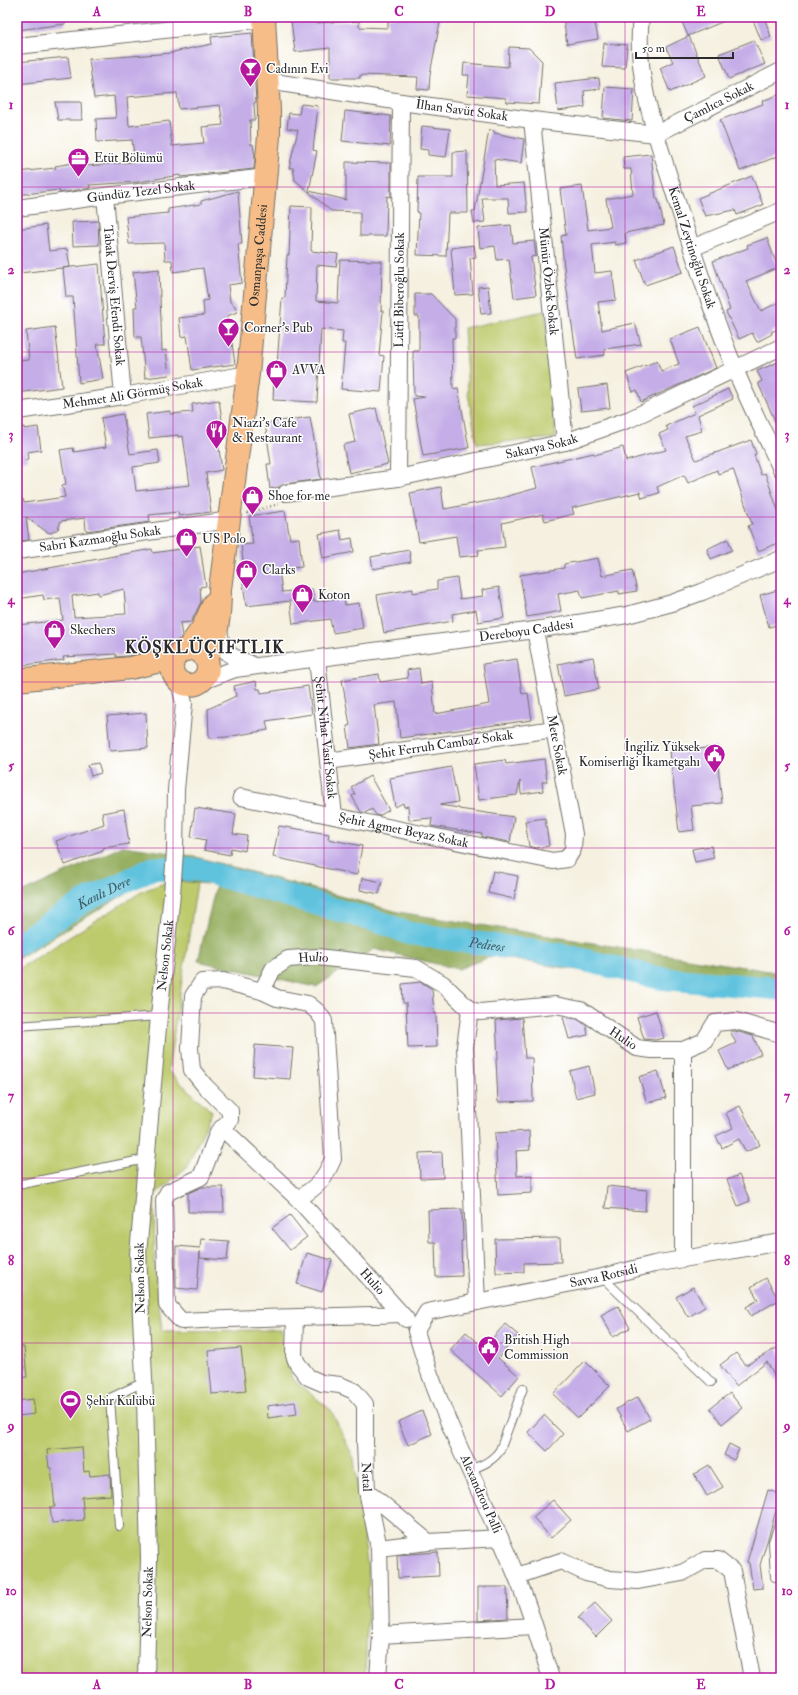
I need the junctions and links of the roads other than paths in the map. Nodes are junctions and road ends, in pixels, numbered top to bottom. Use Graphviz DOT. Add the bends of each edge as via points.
graph roads {
  1 [pos="641,17"];
  2 [pos="264,18"];
  3 [pos="17,46"];
  4 [pos="781,71"];
  5 [pos="268,81"];
  6 [pos="401,102"];
  7 [pos="532,120"];
  8 [pos="656,134"];
  9 [pos="265,178"];
  10 [pos="105,196"];
  11 [pos="17,208"];
  12 [pos="781,211"];
  13 [pos="692,248"];
  14 [pos="781,347"];
  15 [pos="735,369"];
  16 [pos="248,374"];
  17 [pos="123,396"];
  18 [pos="17,411"];
  19 [pos="565,442"];
  20 [pos="781,469"];
  21 [pos="398,478"];
  22 [pos="290,492"];
  23 [pos="231,517"];
  24 [pos="17,551"];
  25 [pos="781,559"];
  26 [pos="220,589"];
  27 [pos="219,620"];
  28 [pos="535,630"];
  29 [pos="317,659"];
  30 [pos="255,664"];
  31 [pos="191,670"];
  32 [pos="17,680"];
  33 [pos="554,729"];
  34 [pos="328,761"];
  35 [pos="241,797"];
  36 [pos="334,816"];
  37 [pos="567,859"];
  38 [pos="262,991"];
  39 [pos="470,1010"];
  40 [pos="159,1016"];
  41 [pos="17,1026"];
  42 [pos="781,1034"];
  43 [pos="683,1050"];
  44 [pos="222,1128"];
  45 [pos="146,1159"];
  46 [pos="17,1185"];
  47 [pos="298,1199"];
  48 [pos="781,1242"];
  49 [pos="683,1259"];
  50 [pos="602,1277"];
  51 [pos="476,1302"];
  52 [pos="401,1314"];
  53 [pos="295,1318"];
  54 [pos="416,1332"];
  55 [pos="144,1382"];
  56 [pos="711,1382"];
  57 [pos="523,1388"];
  58 [pos="470,1470"];
  59 [pos="367,1491"];
  60 [pos="781,1519"];
  61 [pos="119,1526"];
  62 [pos="500,1538"];
  63 [pos="428,1542"];
  64 [pos="379,1548"];
  65 [pos="517,1576"];
  66 [pos="775,1577"];
  67 [pos="534,1626"];
  68 [pos="381,1635"];
  69 [pos="146,1678"];
  70 [pos="378,1678"];
  71 [pos="551,1678"];
  72 [pos="752,1678"];
  1 -- 8 [label="street, Kemal Zeytinoğlu Sokak" via="641,64"];
  2 -- 3 [label="street"];
  2 -- 5 [label="main road, Osmanpaşa Caddesi"];
  4 -- 8 [label="street, Çamlıca Sokak"];
  5 -- 6 [label="street, İlhan Savüt Sokak"];
  5 -- 9 [label="main road, Osmanpaşa Caddesi"];
  6 -- 7 [label="street, İlhan Savüt Sokak"];
  6 -- 21 [label="street, Lütfi Biberoğlu Sokak"];
  7 -- 8 [label="street, İlhan Savüt Sokak"];
  7 -- 19 [label="street, Münür Özbek Sokak"];
  8 -- 13 [label="street, Kemal Zeytinoğlu Sokak"];
  9 -- 10 [label="street, Gündüz Tezel Sokak"];
  9 -- 16 [label="main road, Osmanpaşa Caddesi"];
  10 -- 11 [label="street, Gündüz Tezel Sokak"];
  10 -- 17 [label="street, Tabak Derviş Efendi Sokak"];
  12 -- 13 [label="street"];
  13 -- 15 [label="street, Kemal Zeytinoğlu Sokak"];
  14 -- 15 [label="street, Sakarya Sokak"];
  15 -- 19 [label="street, Sakarya Sokak" via="630,419"];
  15 -- 20 [label="street, Kemal Zeytinoğlu Sokak"];
  16 -- 17 [label="street, Mehmet Ali Görmüş Sokak"];
  16 -- 23 [label="main road, Osmanpaşa Caddesi"];
  17 -- 18 [label="street, Mehmet Ali Görmüş Sokak"];
  19 -- 21 [label="street, Sakarya Sokak"];
  21 -- 22 [label="street, Sakarya Sokak"];
  23 -- 24 [label="street, Sabri Kazmaoğlu Sokak"];
  23 -- 26 [label="main road, Osmanpaşa Caddesi"];
  25 -- 28 [label="street, Dereboyu Caddesi" via="702,592 654,608 602,620"];
  26 -- 27 [label="main road, Osmanpaşa Caddesi"];
  26 -- 31 [label="main road, Osmanpaşa Caddesi" via="203,627"];
  27 -- 30 [label="street" via="222,647 235,658"];
  27 -- 31 [label="main road, Osmanpaşa Caddesi" via="214,643"];
  28 -- 29 [label="street, Dereboyu Caddesi"];
  28 -- 33 [label="street, Mete Sokak"];
  29 -- 30 [label="street, Dereboyu Caddesi"];
  29 -- 34 [label="street, Şehit Nihat Vasif Sokak"];
  30 -- 31 [label="street, Dereboyu Caddesi"];
  31 -- 32 [label="main road, Dereboyu Caddesi" via="130,668"];
  31 -- 40 [label="street, Nelson Sokak" via="184,703 176,790 173,880"];
  33 -- 34 [label="street, Şehit Ferruh Cambaz Sokak"];
  33 -- 37 [label="street, Mete Sokak" via="574,834 573,849"];
  34 -- 36 [label="street, Şehit Nihat Vasif Sokak"];
  35 -- 36 [label="street, Şehit Agmet Beyaz Sokak"];
  36 -- 37 [label="street, Şehit Agmet Beyaz Sokak" via="553,861"];
  38 -- 39 [label="street, Hulio" via="273,969 288,959 317,956 416,968 443,984"];
  38 -- 44 [label="street" via="223,981 202,982 193,996 190,1048 192,1070 204,1086 230,1111 230,1120"];
  38 -- 47 [label="street" via="277,998 308,1004 324,1021 333,1159 327,1174 315,1188"];
  39 -- 43 [label="street, Hulio" via="480,1012 555,1005 581,1010 637,1048"];
  39 -- 51 [label="street" via="465,1047"];
  40 -- 41 [label="lane"];
  40 -- 45 [label="street, Nelson Sokak"];
  42 -- 43 [label="street, Hulio" via="736,1021 715,1023 704,1041"];
  43 -- 49 [label="street"];
  44 -- 47 [label="street, Hulio"];
  44 -- 53 [label="street" via="218,1132 201,1177 168,1192 164,1200 167,1305 181,1321"];
  45 -- 46 [label="lane"];
  45 -- 55 [label="street, Nelson Sokak" via="138,1254"];
  47 -- 52 [label="street, Hulio"];
  48 -- 49 [label="street, Savva Rotsidi"];
  49 -- 50 [label="street, Savva Rotsidi"];
  50 -- 51 [label="street, Savva Rotsidi"];
  50 -- 56 [label="lane"];
  51 -- 54 [label="street, Savva Rotsidi" via="427,1312"];
  52 -- 53 [label="street"];
  52 -- 54 [label="street, Hulio"];
  53 -- 59 [label="street, Natal" via="294,1355 297,1364 308,1377 354,1391 365,1404"];
  54 -- 58 [label="street, Alexandrou Palli" via="426,1364"];
  55 -- 61 [label="lane" via="110,1398"];
  55 -- 69 [label="street, Nelson Sokak" via="149,1558"];
  57 -- 58 [label="lane" via="500,1450 485,1464"];
  58 -- 62 [label="street, Alexandrou Palli"];
  59 -- 63 [label="street"];
  59 -- 64 [label="street, Natal"];
  60 -- 66 [label="lane" via="773,1542"];
  62 -- 63 [label="street"];
  62 -- 65 [label="street, Alexandrou Palli"];
  63 -- 64 [label="street"];
  64 -- 68 [label="street, Natal"];
  65 -- 67 [label="street, Alexandrou Palli"];
  65 -- 72 [label="street" via="561,1561 586,1573 638,1582 682,1572 705,1560 718,1560 732,1571"];
  67 -- 68 [label="street"];
  67 -- 71 [label="street, Alexandrou Palli"];
  68 -- 70 [label="street, Natal"];
}
